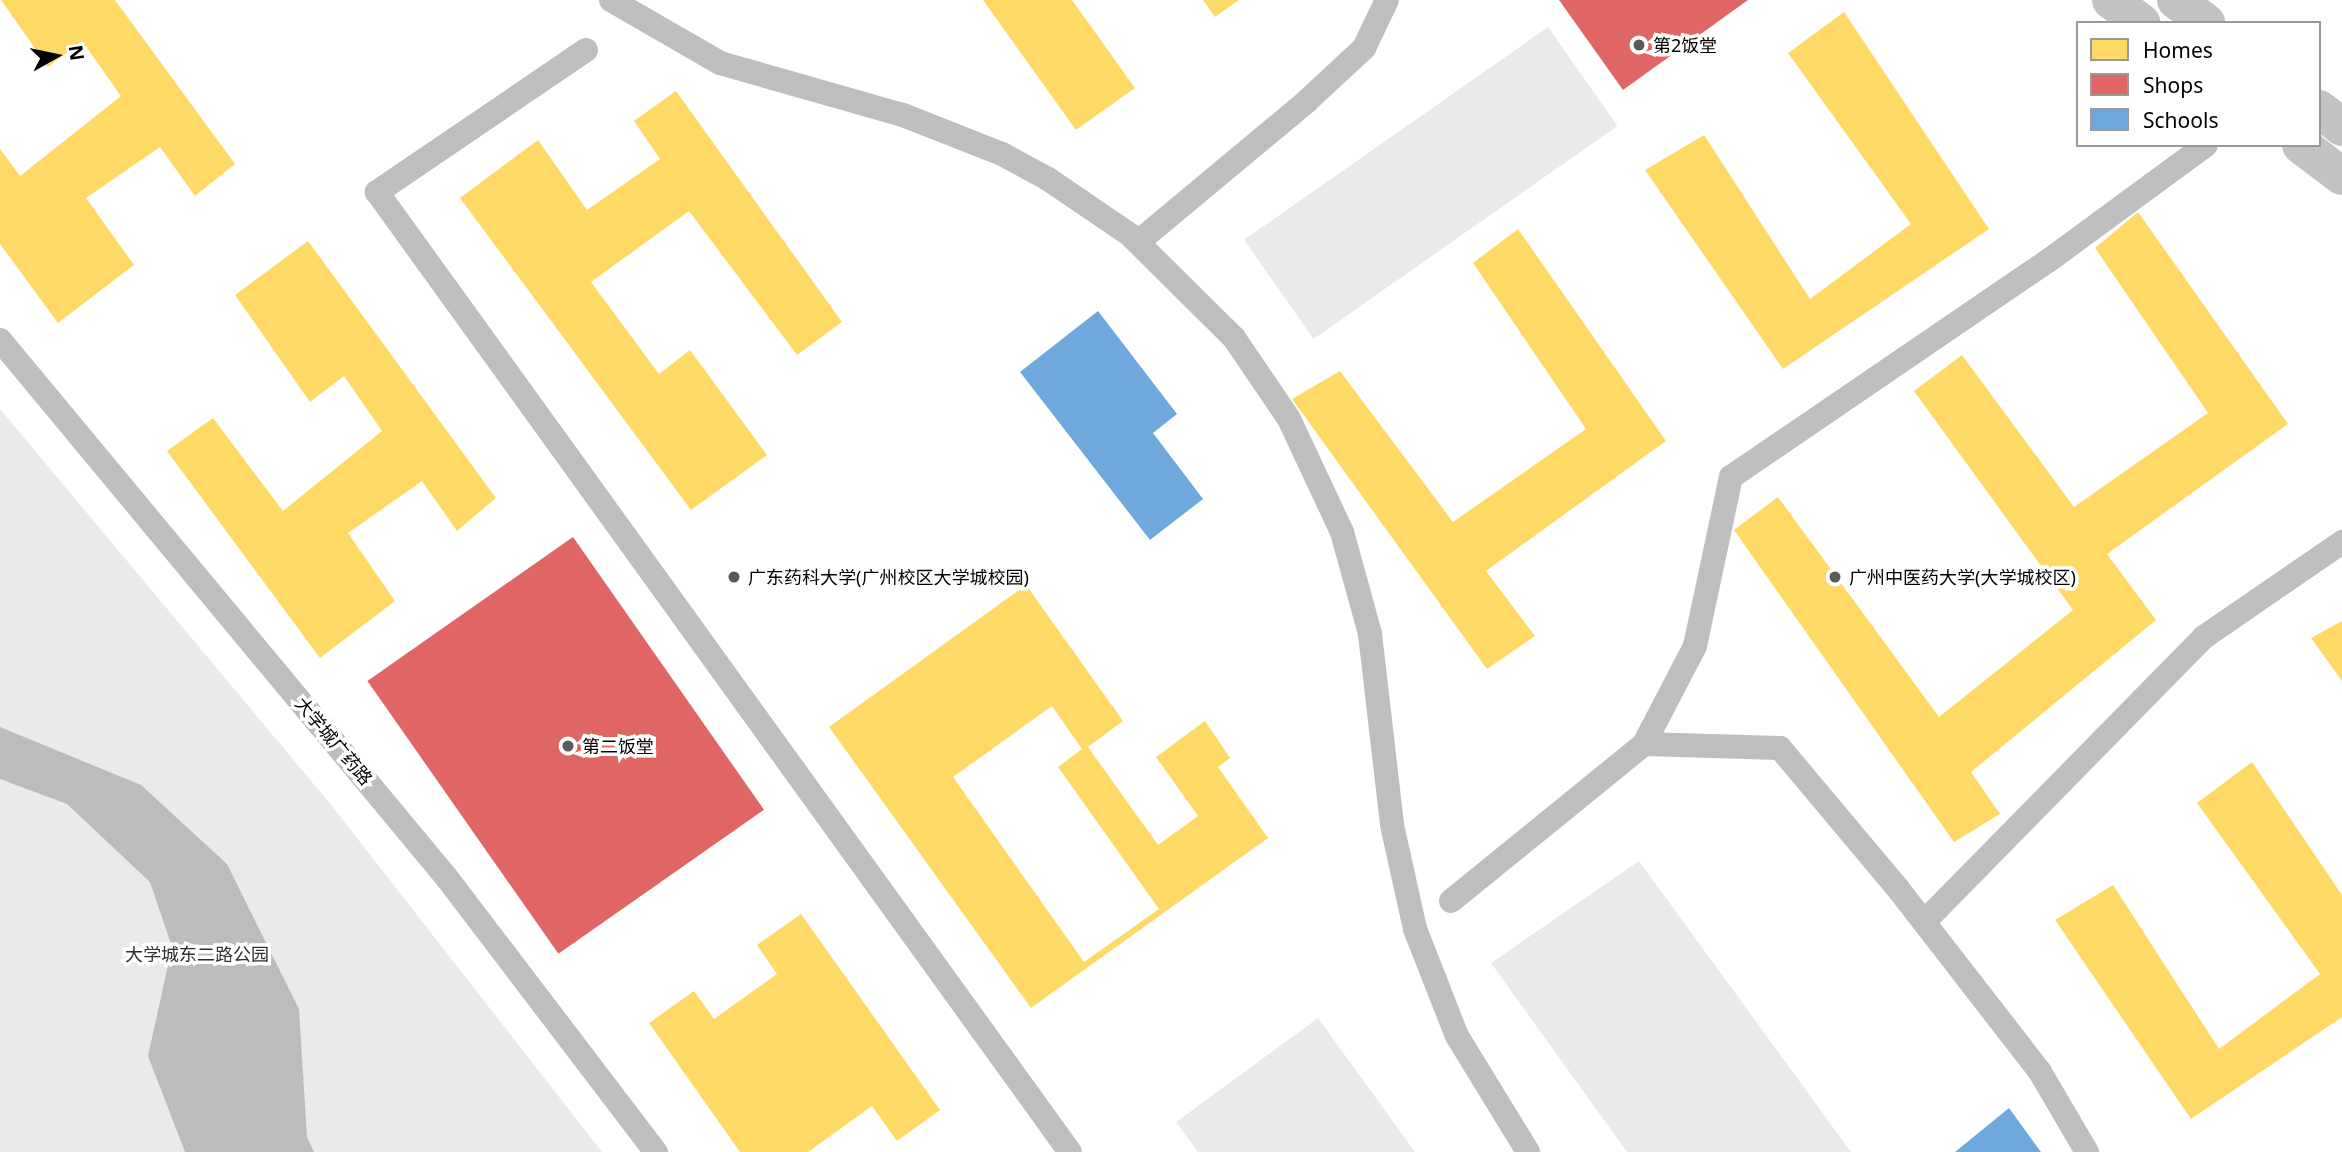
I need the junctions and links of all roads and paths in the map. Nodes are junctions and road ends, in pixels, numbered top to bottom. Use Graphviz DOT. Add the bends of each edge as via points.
graph roads {
  1 [pos="611,0"];
  2 [pos="1387,0"];
  3 [pos="2111,0"];
  4 [pos="2176,0"];
  5 [pos="2138,21"];
  6 [pos="2203,21"];
  7 [pos="586,50"];
  8 [pos="2321,111"];
  9 [pos="2342,127"];
  10 [pos="2203,147"];
  11 [pos="2304,147"];
  12 [pos="2342,176"];
  13 [pos="1138,242"];
  14 [pos="0,340"];
  15 [pos="2342,542"];
  16 [pos="1644,744"];
  17 [pos="1451,901"];
  18 [pos="1924,922"];
  19 [pos="656,1152"];
  20 [pos="1070,1152"];
  21 [pos="1528,1152"];
  22 [pos="2087,1152"];
  1 -- 13 [label="lane" via="720,63 903,115 1002,154 1091,206"];
  2 -- 13 [label="lane" via="1364,48"];
  3 -- 5 [label="main road"];
  4 -- 6 [label="main road"];
  7 -- 20 [label="lane" via="377,192"];
  8 -- 9 [label="main road"];
  10 -- 16 [label="lane" via="2048,261 1731,477 1695,646"];
  11 -- 12 [label="main road"];
  13 -- 21 [label="lane" via="1234,338 1289,419 1316,470 1358,578 1370,634 1392,825 1415,929 1457,1036"];
  14 -- 19 [label="lane, 大学城广药路" via="447,878"];
  15 -- 18 [label="lane" via="2204,637"];
  16 -- 17 [label="lane"];
  16 -- 18 [label="lane" via="1780,748"];
  18 -- 22 [label="lane" via="2040,1072"];
}
